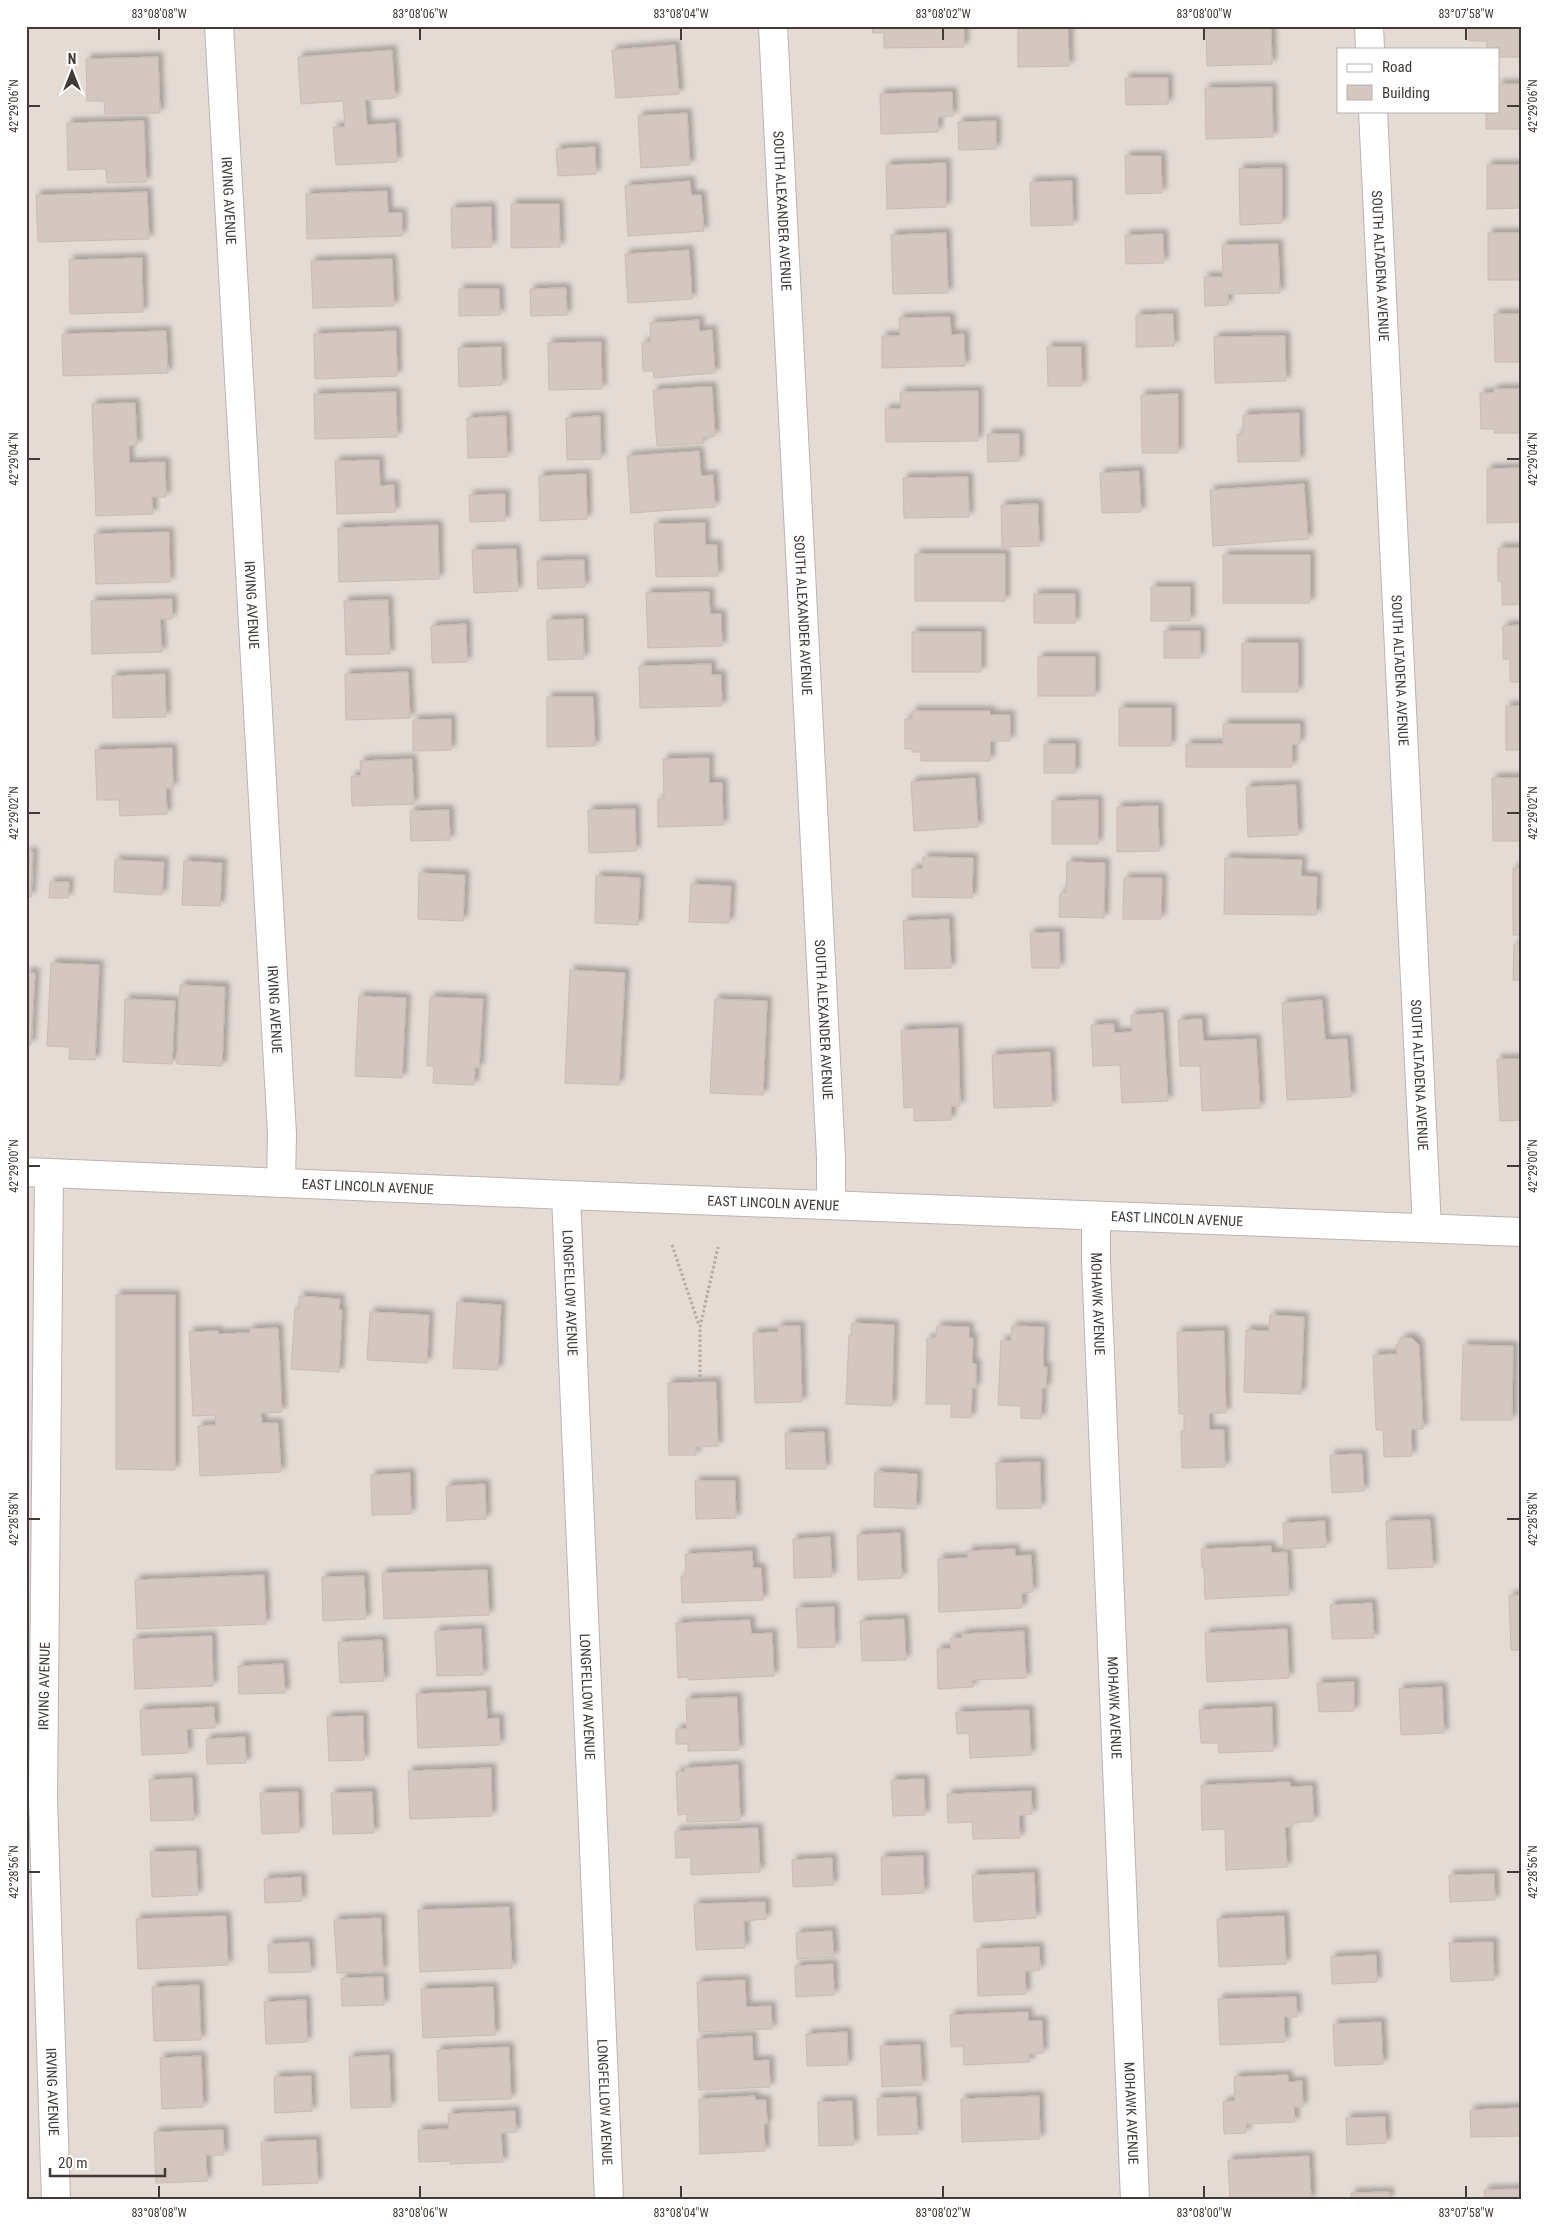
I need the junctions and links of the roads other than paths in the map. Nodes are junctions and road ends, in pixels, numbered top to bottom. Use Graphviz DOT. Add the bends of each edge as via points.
graph roads {
  1 [pos="219,26"];
  2 [pos="773,26"];
  3 [pos="1369,26"];
  4 [pos="1370,48"];
  5 [pos="1373,112"];
  6 [pos="38,1172"];
  7 [pos="281,1183"];
  8 [pos="566,1195"];
  9 [pos="831,1205"];
  10 [pos="1096,1216"];
  11 [pos="1427,1228"];
  12 [pos="1521,1232"];
  13 [pos="56,2200"];
  14 [pos="609,2200"];
  15 [pos="1135,2200"];
  1 -- 7 [label="street, IRVING AVENUE" via="282,1134"];
  2 -- 9 [label="street, SOUTH ALEXANDER AVENUE"];
  3 -- 4 [label="street"];
  5 -- 11 [label="street, SOUTH ALTADENA AVENUE"];
  6 -- 7 [label="street, EAST LINCOLN AVENUE"];
  6 -- 13 [label="street, IRVING AVENUE" via="43,1798"];
  7 -- 8 [label="street, EAST LINCOLN AVENUE"];
  8 -- 9 [label="street, EAST LINCOLN AVENUE"];
  8 -- 14 [label="street, LONGFELLOW AVENUE"];
  9 -- 10 [label="street, EAST LINCOLN AVENUE"];
  10 -- 11 [label="street, EAST LINCOLN AVENUE"];
  10 -- 15 [label="street, MOHAWK AVENUE"];
  11 -- 12 [label="street, EAST LINCOLN AVENUE"];
}
